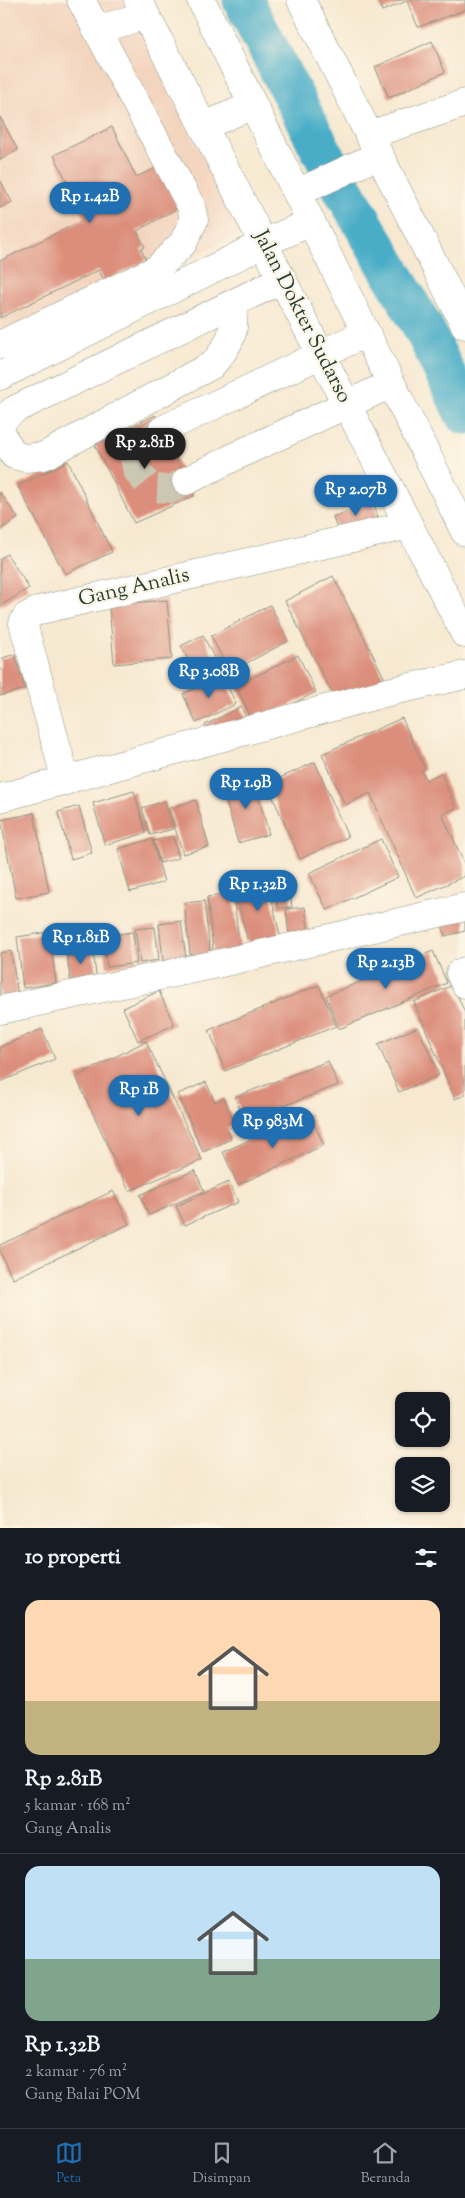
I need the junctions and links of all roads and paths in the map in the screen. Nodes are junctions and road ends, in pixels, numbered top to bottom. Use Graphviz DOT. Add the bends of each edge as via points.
graph roads {
  1 [pos="81,0"];
  2 [pos="201,0"];
  3 [pos="301,0"];
  4 [pos="142,8"];
  5 [pos="97,30"];
  6 [pos="465,103"];
  7 [pos="253,105"];
  8 [pos="204,126"];
  9 [pos="374,145"];
  10 [pos="308,188"];
  11 [pos="311,222"];
  12 [pos="264,243"];
  13 [pos="282,279"];
  14 [pos="232,304"];
  15 [pos="465,325"];
  16 [pos="366,333"];
  17 [pos="0,345"];
  18 [pos="322,355"];
  19 [pos="0,376"];
  20 [pos="392,384"];
  21 [pos="348,405"];
  22 [pos="162,430"];
  23 [pos="186,481"];
  24 [pos="409,524"];
  25 [pos="465,532"];
  26 [pos="465,634"];
  27 [pos="465,675"];
  28 [pos="66,781"];
  29 [pos="0,798"];
  30 [pos="465,907"];
  31 [pos="465,971"];
  32 [pos="465,984"];
  33 [pos="0,1010"];
  1 -- 5 [label="street"];
  2 -- 7 [label="street"];
  3 -- 9 [label="street"];
  4 -- 5 [label="street"];
  4 -- 8 [label="street, Jalan Dokter Sudarso"];
  5 -- 17 [label="street" via="191,206 194,220 183,243 156,268"];
  6 -- 9 [label="street"];
  7 -- 8 [label="street"];
  7 -- 10 [label="street"];
  8 -- 12 [label="street, Jalan Dokter Sudarso"];
  9 -- 10 [label="street" via="354,167"];
  9 -- 15 [label="street"];
  10 -- 11 [label="street"];
  11 -- 12 [label="street"];
  11 -- 16 [label="street"];
  12 -- 13 [label="street, Jalan Dokter Sudarso"];
  12 -- 19 [label="street"];
  13 -- 14 [label="street"];
  13 -- 18 [label="street, Jalan Dokter Sudarso"];
  14 -- 14 [label="street" via="14,410 1,421 1,434 14,455 25,458 44,456 212,365 223,353 235,329"];
  16 -- 18 [label="street"];
  16 -- 20 [label="street"];
  18 -- 21 [label="street, Jalan Dokter Sudarso"];
  18 -- 22 [label="street"];
  20 -- 21 [label="street"];
  20 -- 25 [label="street"];
  21 -- 23 [label="street"];
  21 -- 24 [label="street, Jalan Dokter Sudarso"];
  24 -- 26 [label="street, Jalan Dokter Sudarso"];
  24 -- 28 [label="street, Gang Analis" via="40,610 27,616 23,623"];
  27 -- 28 [label="street" via="381,694"];
  28 -- 29 [label="street"];
  30 -- 33 [label="street"];
  31 -- 32 [label="street" via="460,973"];
}
